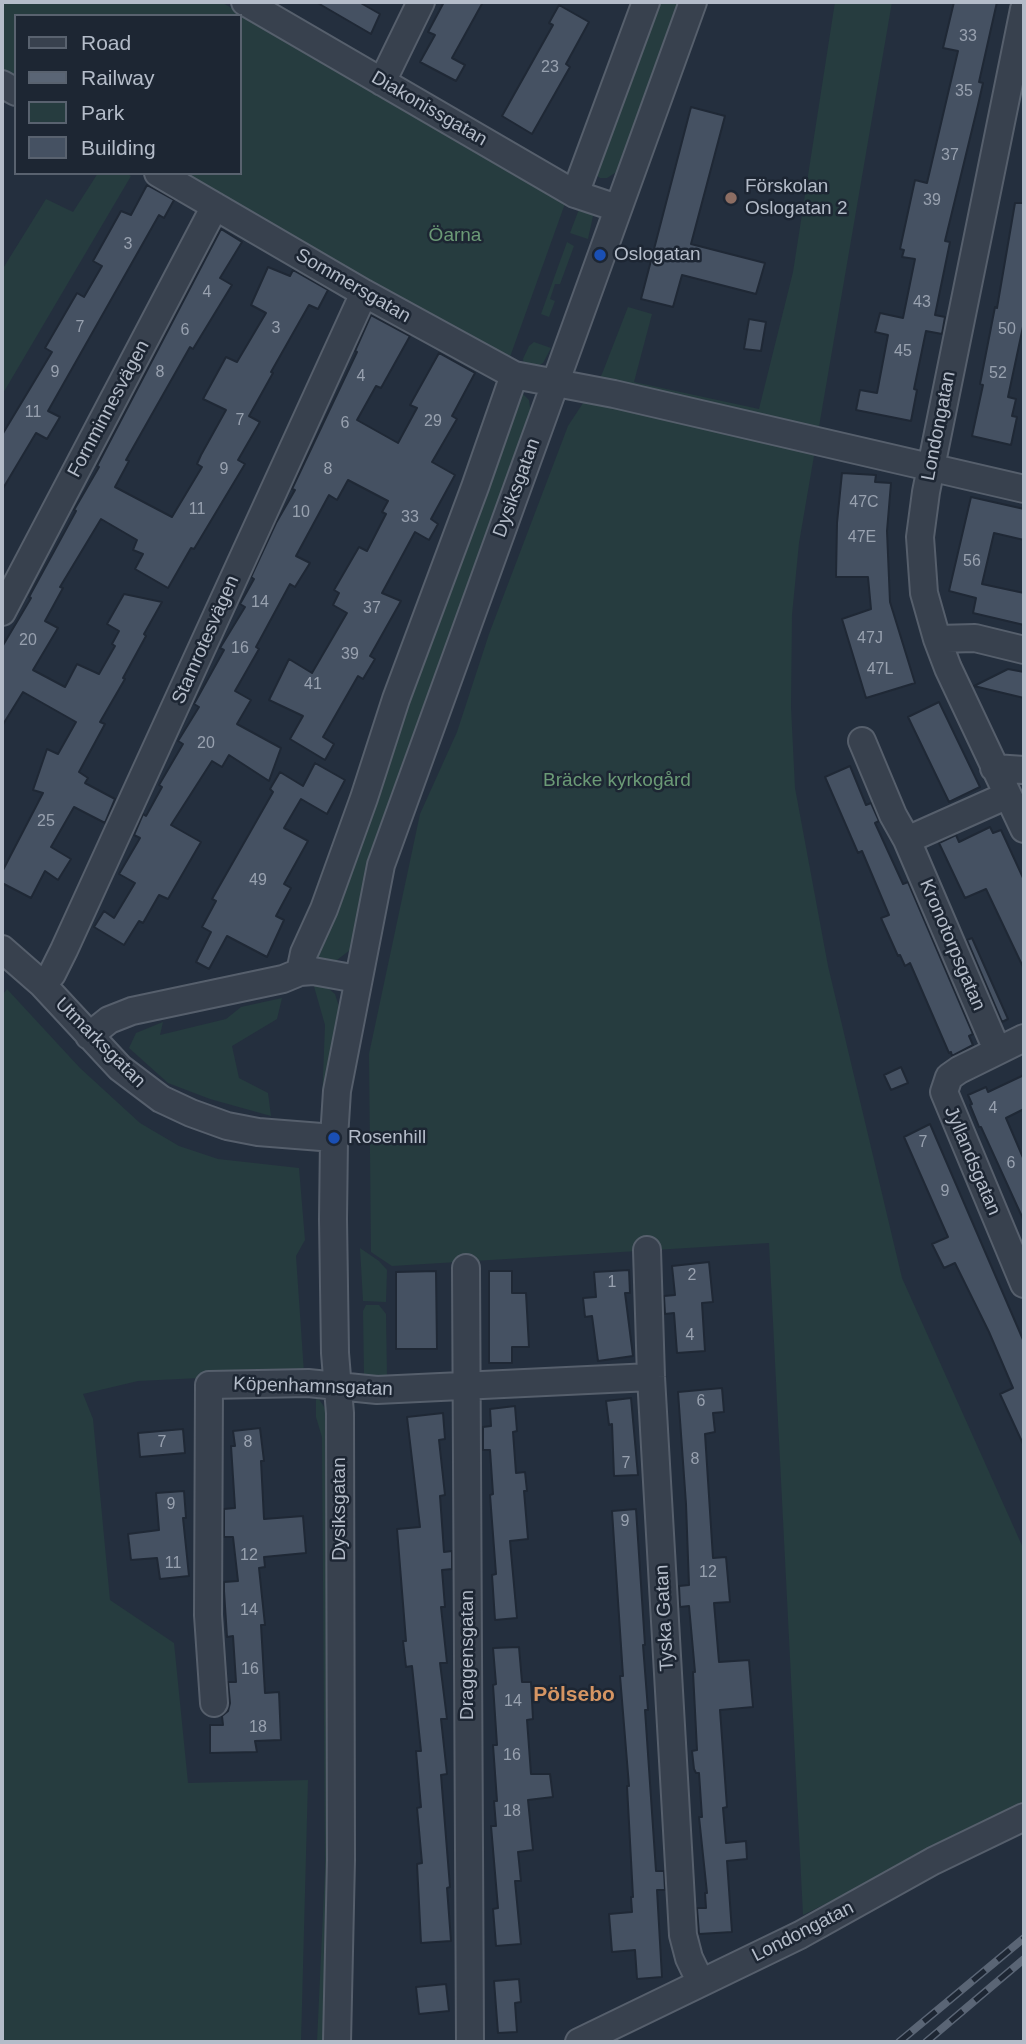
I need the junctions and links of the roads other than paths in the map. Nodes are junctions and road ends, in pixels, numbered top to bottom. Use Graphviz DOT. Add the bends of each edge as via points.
graph roads {
  1 [pos="245,2"];
  2 [pos="421,2"];
  3 [pos="646,2"];
  4 [pos="693,2"];
  5 [pos="1024,9"];
  6 [pos="382,82"];
  7 [pos="161,175"];
  8 [pos="575,194"];
  9 [pos="215,206"];
  10 [pos="617,208"];
  11 [pos="364,293"];
  12 [pos="514,375"];
  13 [pos="555,382"];
  14 [pos="931,469"];
  15 [pos="1024,489"];
  16 [pos="2,612"];
  17 [pos="937,639"];
  18 [pos="1024,650"];
  19 [pos="862,741"];
  20 [pos="994,768"];
  21 [pos="1024,770"];
  22 [pos="1008,795"];
  23 [pos="1024,829"];
  24 [pos="907,840"];
  25 [pos="2,948"];
  26 [pos="300,972"];
  27 [pos="357,979"];
  28 [pos="42,984"];
  29 [pos="89,1036"];
  30 [pos="1024,1038"];
  31 [pos="997,1050"];
  32 [pos="334,1138"];
  33 [pos="647,1250"];
  34 [pos="466,1268"];
  35 [pos="1024,1284"];
  36 [pos="651,1377"];
  37 [pos="338,1386"];
  38 [pos="466,1388"];
  39 [pos="214,1703"];
  40 [pos="1024,1817"];
  41 [pos="701,1983"];
  42 [pos="337,2042"];
  43 [pos="470,2042"];
  44 [pos="579,2042"];
  1 -- 6 [label="street, Diakonissgatan"];
  2 -- 6 [label="street"];
  3 -- 8 [label="street"];
  4 -- 10 [label="street, Dysiksgatan"];
  5 -- 14 [label="street, Londongatan"];
  6 -- 8 [label="street, Diakonissgatan"];
  7 -- 9 [label="street, Sommersgatan"];
  8 -- 10 [label="street, Diakonissgatan"];
  9 -- 11 [label="street, Sommersgatan"];
  9 -- 16 [label="street, Fornminnesvägen"];
  10 -- 13 [label="street, Dysiksgatan"];
  11 -- 12 [label="street, Sommersgatan"];
  11 -- 28 [label="street, Stamrotesvägen" via="64,950"];
  12 -- 13 [label="street, Sommersgatan"];
  12 -- 26 [label="street, Dysiksgatan"];
  13 -- 14 [label="street"];
  13 -- 27 [label="street, Dysiksgatan" via="381,865"];
  14 -- 15 [label="street"];
  14 -- 17 [label="street, Londongatan" via="920,569"];
  17 -- 18 [label="street" via="975,638"];
  17 -- 20 [label="street, Londongatan"];
  19 -- 24 [label="street, Kronotorpsgatan"];
  20 -- 21 [label="street"];
  20 -- 22 [label="street, Londongatan"];
  22 -- 23 [label="street, Londongatan"];
  22 -- 24 [label="street"];
  24 -- 31 [label="street, Kronotorpsgatan"];
  25 -- 28 [label="street, Utmarksgatan"];
  26 -- 27 [label="street"];
  26 -- 29 [label="street" via="132,1011 108,1020"];
  27 -- 32 [label="street, Dysiksgatan" via="337,1091"];
  28 -- 29 [label="street, Utmarksgatan"];
  29 -- 32 [label="street, Utmarksgatan" via="142,1087 191,1113 258,1132"];
  30 -- 31 [label="street, Jyllandsgatan"];
  31 -- 35 [label="street, Jyllandsgatan" via="949,1077 944,1092"];
  32 -- 37 [label="street, Dysiksgatan"];
  33 -- 36 [label="street, Tyska Gatan"];
  34 -- 38 [label="street, Draggensgatan"];
  36 -- 38 [label="street, Köpenhamnsgatan"];
  36 -- 41 [label="street, Tyska Gatan" via="682,1935"];
  37 -- 38 [label="street, Köpenhamnsgatan"];
  37 -- 39 [label="street, Köpenhamnsgatan" via="209,1385 208,1615"];
  37 -- 42 [label="street, Dysiksgatan" via="341,1860"];
  38 -- 43 [label="street, Draggensgatan"];
  40 -- 41 [label="street, Londongatan"];
  41 -- 44 [label="street, Londongatan"];
}
